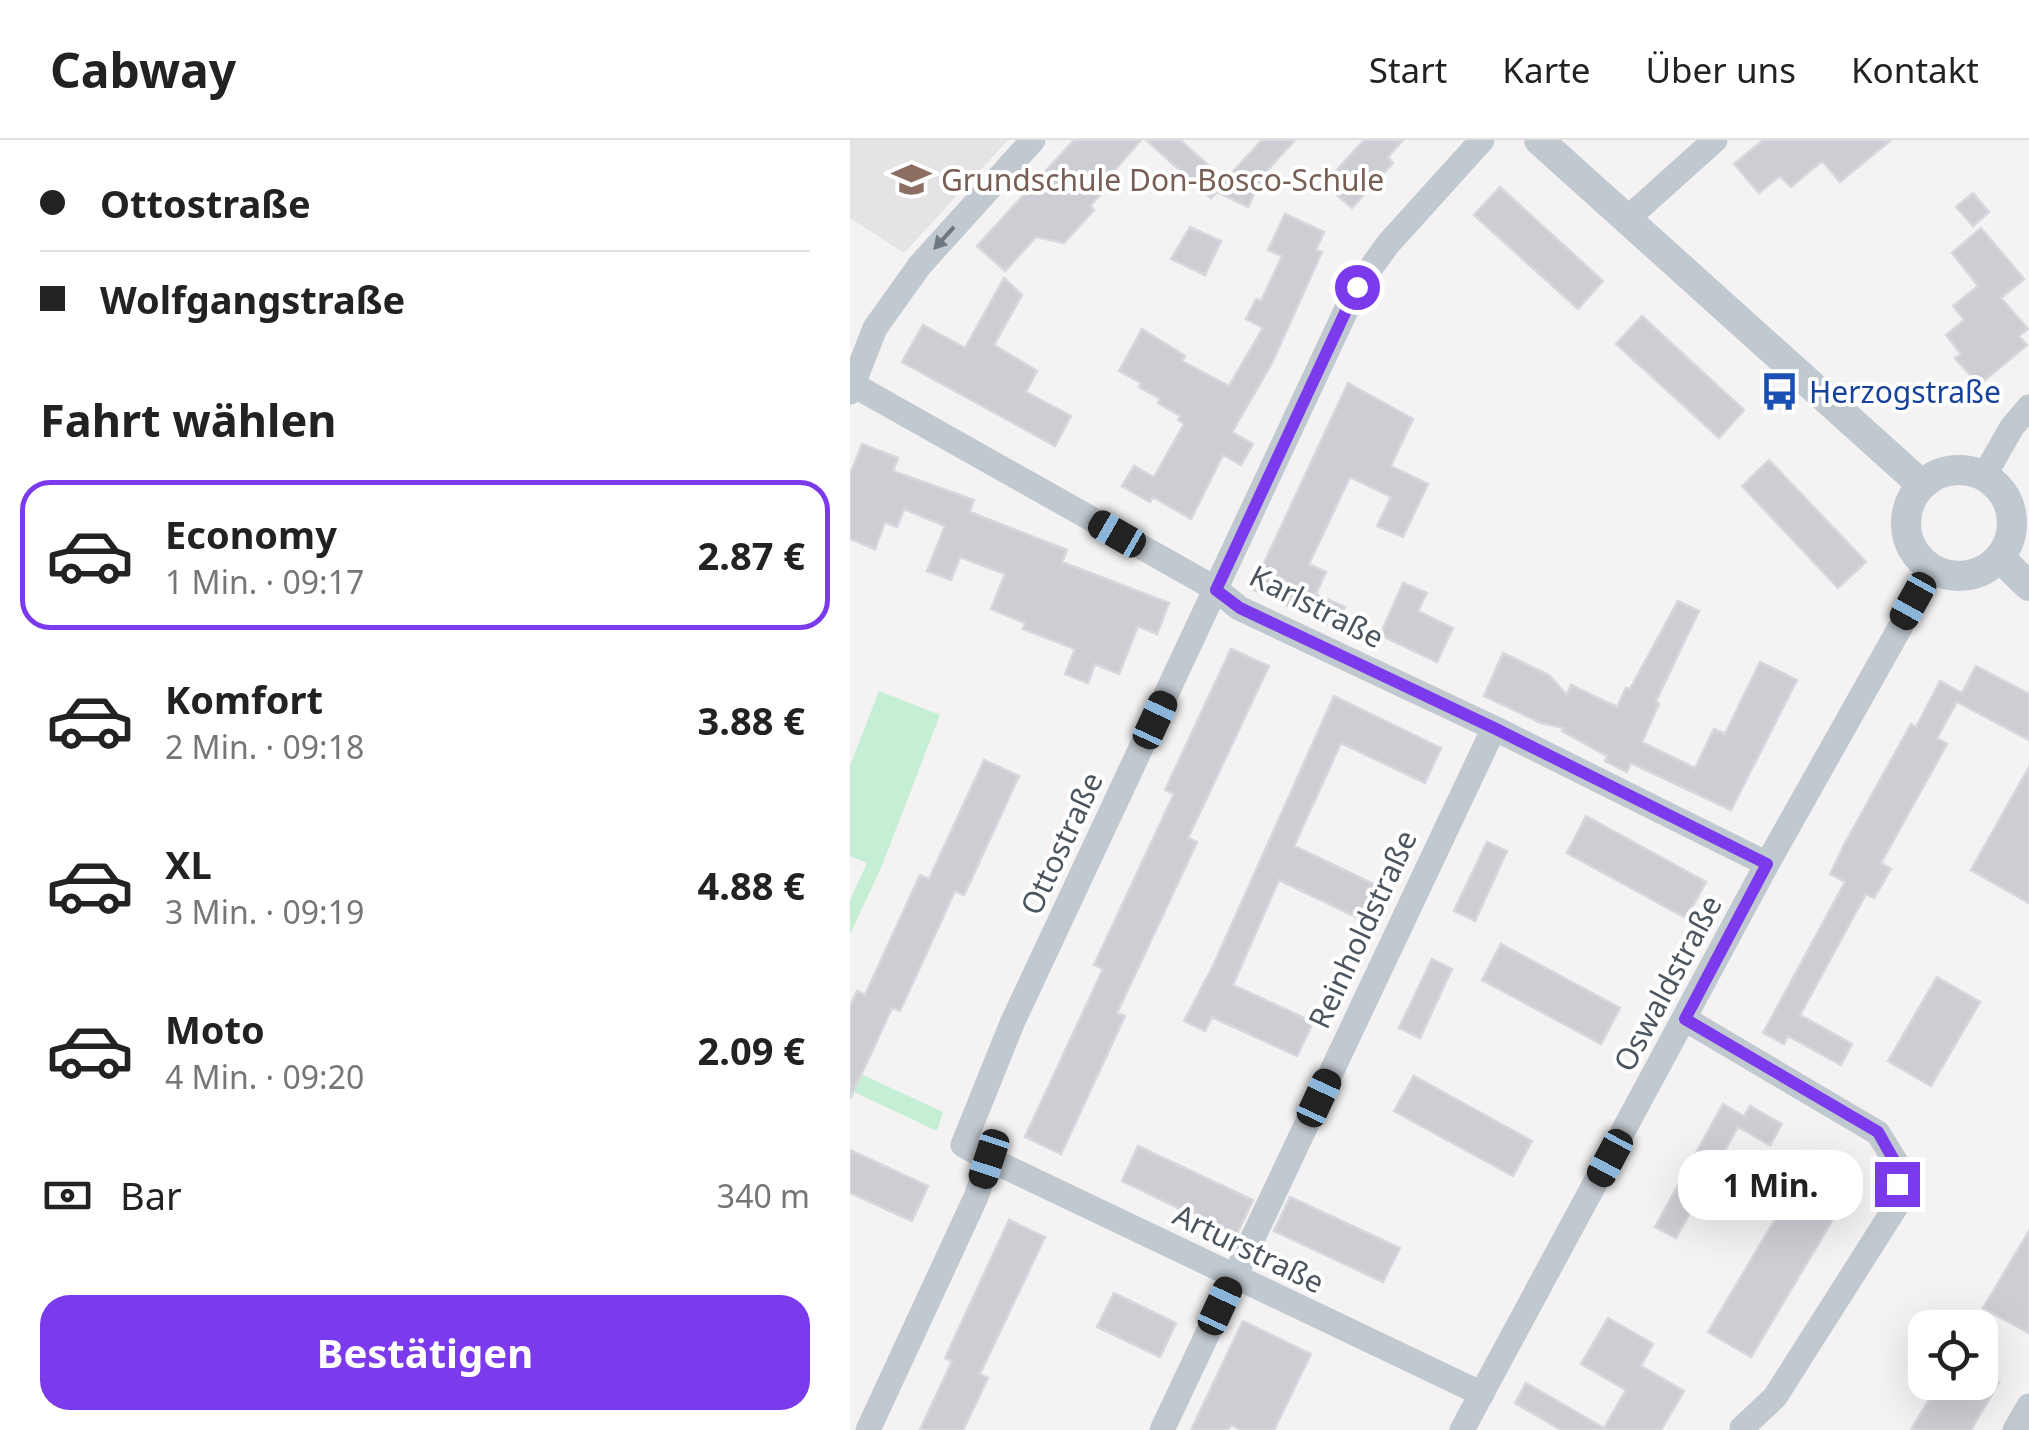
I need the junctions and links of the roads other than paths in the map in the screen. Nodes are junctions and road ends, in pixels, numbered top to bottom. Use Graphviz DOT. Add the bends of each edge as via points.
graph roads {
  1 [pos="1032,140"];
  2 [pos="1482,140"];
  3 [pos="1538,140"];
  4 [pos="1715,140"];
  5 [pos="1626,220"];
  6 [pos="851,387"];
  7 [pos="2029,407"];
  8 [pos="1984,476"];
  9 [pos="1922,485"];
  10 [pos="2000,558"];
  11 [pos="1933,569"];
  12 [pos="2029,586"];
  13 [pos="1216,590"];
  14 [pos="1494,728"];
  15 [pos="1767,864"];
  16 [pos="1685,1019"];
  17 [pos="989,1159"];
  18 [pos="1234,1277"];
  19 [pos="1482,1394"];
  20 [pos="2029,1406"];
  21 [pos="1742,1428"];
  22 [pos="868,1430"];
  23 [pos="1162,1430"];
  24 [pos="1462,1430"];
  25 [pos="2015,1430"];
  1 -- 6 [label="street, one-way" via="920,265 874,328"];
  2 -- 13 [label="street, Ottostraße" via="1357,287"];
  3 -- 5 [label="street"];
  4 -- 5 [label="street"];
  5 -- 9 [label="street"];
  6 -- 13 [label="street, Karlstraße"];
  7 -- 8 [label="street"];
  8 -- 9 [label="street" via="1957,469"];
  8 -- 10 [label="street" via="2011,510 2013,526"];
  9 -- 11 [label="street" via="1906,514 1906,533"];
  10 -- 11 [label="street" via="1972,575"];
  10 -- 12 [label="street"];
  11 -- 15 [label="street, Oswaldstraße"];
  13 -- 14 [label="street, Karlstraße" via="1240,608"];
  13 -- 17 [label="street, Ottostraße" via="1013,1021 963,1144"];
  14 -- 15 [label="street, Karlstraße"];
  14 -- 18 [label="street, Reinholdstraße"];
  15 -- 16 [label="street, Oswaldstraße"];
  16 -- 19 [label="street, Oswaldstraße"];
  16 -- 21 [label="street" via="1878,1132 1896,1164 1897,1205 1775,1398"];
  17 -- 18 [label="street, Arturstraße"];
  17 -- 22 [label="street"];
  18 -- 19 [label="street, Arturstraße"];
  18 -- 23 [label="street, Reinholdstraße"];
  19 -- 24 [label="street, Oswaldstraße"];
  20 -- 25 [label="street"];
}
